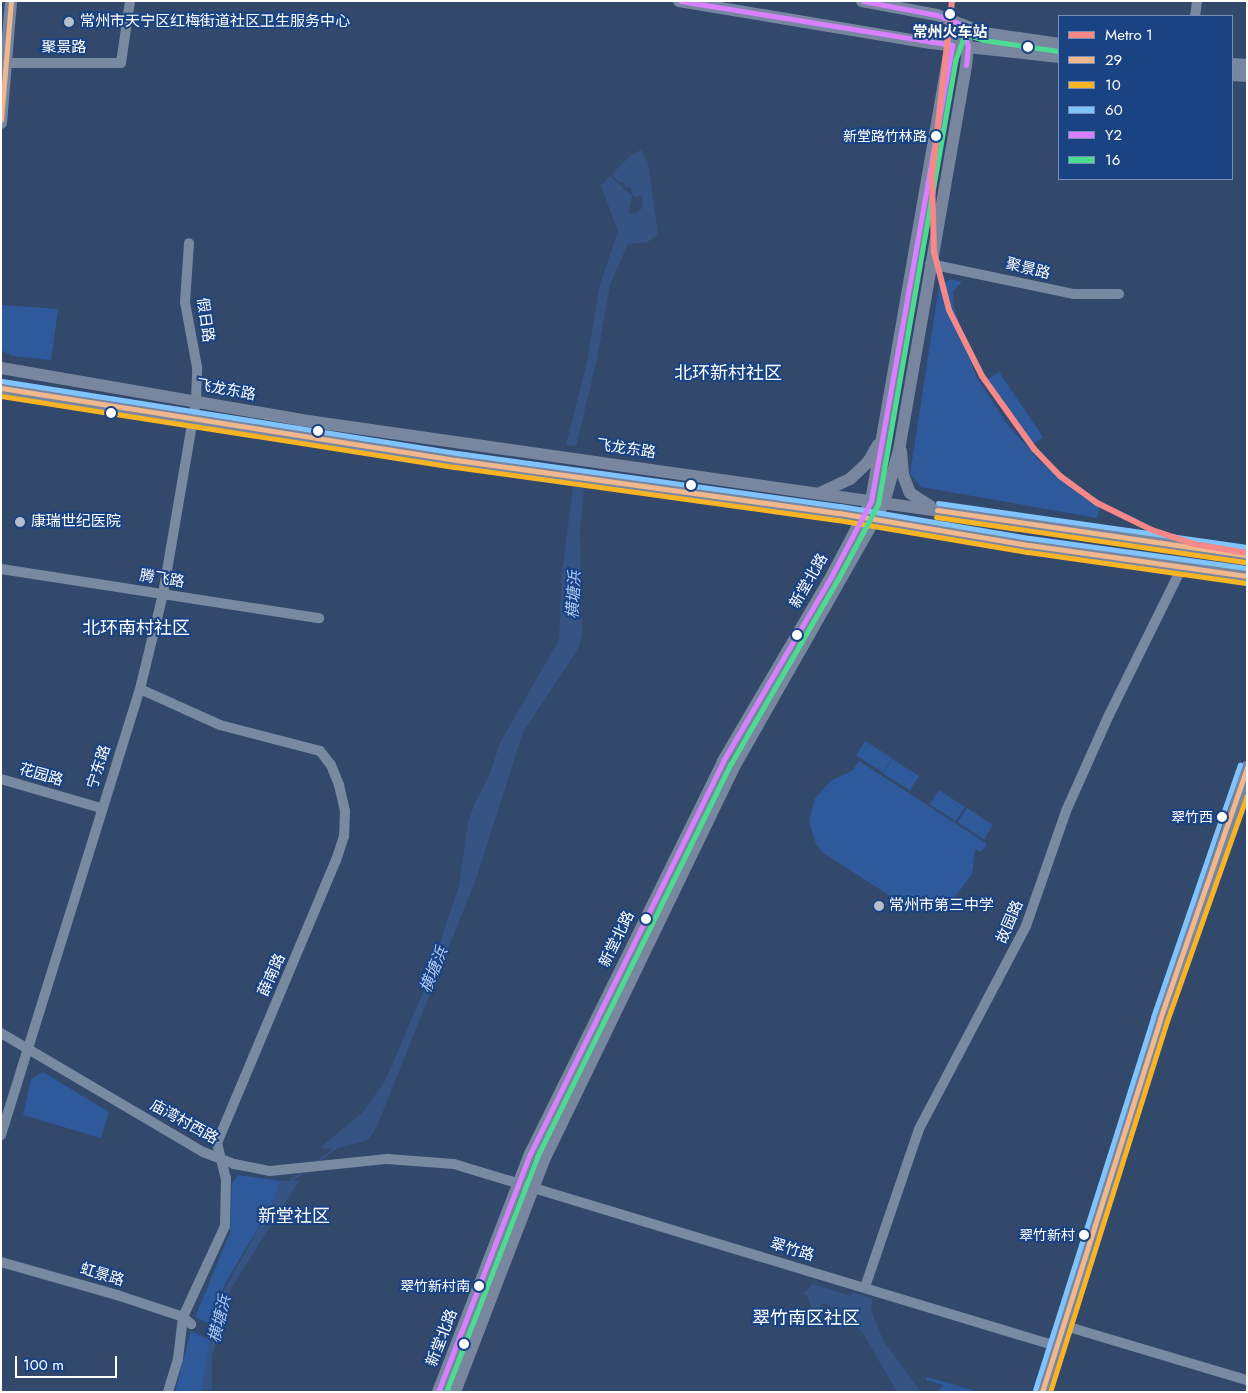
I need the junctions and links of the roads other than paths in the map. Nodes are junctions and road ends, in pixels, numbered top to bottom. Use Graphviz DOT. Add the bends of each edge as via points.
graph roads {
  1 [pos="11,1"];
  2 [pos="130,1"];
  3 [pos="679,1"];
  4 [pos="862,1"];
  5 [pos="1197,1"];
  6 [pos="1195,15"];
  7 [pos="960,24"];
  8 [pos="953,42"];
  9 [pos="1058,44"];
  10 [pos="968,46"];
  11 [pos="1058,57"];
  12 [pos="6,63"];
  13 [pos="1233,64"];
  14 [pos="1247,65"];
  15 [pos="1233,75"];
  16 [pos="1247,76"];
  17 [pos="1,123"];
  18 [pos="188,243"];
  19 [pos="930,264"];
  20 [pos="1119,294"];
  21 [pos="1,368"];
  22 [pos="1,388"];
  23 [pos="196,401"];
  24 [pos="194,417"];
  25 [pos="882,439"];
  26 [pos="900,441"];
  27 [pos="817,493"];
  28 [pos="871,501"];
  29 [pos="884,503"];
  30 [pos="948,512"];
  31 [pos="862,518"];
  32 [pos="876,521"];
  33 [pos="1247,555"];
  34 [pos="1182,567"];
  35 [pos="1,568"];
  36 [pos="1247,576"];
  37 [pos="164,594"];
  38 [pos="318,618"];
  39 [pos="140,689"];
  40 [pos="1247,767"];
  41 [pos="1,779"];
  42 [pos="1247,784"];
  43 [pos="102,808"];
  44 [pos="1234,812"];
  45 [pos="1,1033"];
  46 [pos="26,1047"];
  47 [pos="1,1135"];
  48 [pos="220,1159"];
  49 [pos="519,1183"];
  50 [pos="534,1187"];
  51 [pos="1,1262"];
  52 [pos="865,1287"];
  53 [pos="187,1320"];
  54 [pos="1062,1325"];
  55 [pos="1056,1346"];
  56 [pos="1247,1380"];
  57 [pos="168,1392"];
  58 [pos="438,1392"];
  59 [pos="455,1392"];
  60 [pos="1042,1392"];
  1 -- 12 [label="main road"];
  2 -- 12 [label="street, 聚景路" via="121,63"];
  3 -- 8 [label="main road" via="844,30"];
  4 -- 7 [label="main road" via="937,15"];
  5 -- 6 [label="street"];
  7 -- 8 [label="main road, 新堂北路"];
  7 -- 9 [label="main road" via="984,32"];
  7 -- 10 [label="main road"];
  8 -- 10 [label="main road"];
  8 -- 25 [label="main road, 新堂北路"];
  10 -- 11 [label="main road"];
  10 -- 19 [label="main road"];
  12 -- 17 [label="main road"];
  13 -- 14 [label="main road"];
  15 -- 16 [label="main road"];
  18 -- 23 [label="street, 假日路" via="185,302 197,367"];
  19 -- 20 [label="street, 聚景路" via="1073,294"];
  19 -- 26 [label="main road"];
  21 -- 23 [label="main road, 飞龙东路"];
  22 -- 24 [label="main road, 飞龙东路"];
  23 -- 24 [label="street, 宁东路"];
  23 -- 27 [label="main road, 飞龙东路" via="301,420"];
  24 -- 31 [label="main road, 飞龙东路" via="456,460"];
  24 -- 37 [label="street, 宁东路"];
  25 -- 27 [label="main road" via="868,462 850,479"];
  25 -- 28 [label="main road, 新堂北路"];
  26 -- 29 [label="main road, 新堂北路"];
  26 -- 30 [label="main road" via="903,475 910,493 921,503"];
  27 -- 28 [label="main road, 飞龙东路"];
  28 -- 29 [label="main road, 飞龙东路"];
  28 -- 31 [label="main road, 新堂北路"];
  29 -- 30 [label="main road, 飞龙东路"];
  29 -- 32 [label="main road, 新堂北路"];
  30 -- 33 [label="main road, 飞龙东路"];
  31 -- 32 [label="main road, 飞龙东路"];
  31 -- 49 [label="main road, 新堂北路" via="723,761"];
  32 -- 34 [label="main road, 飞龙东路"];
  32 -- 50 [label="main road, 新堂北路" via="734,768"];
  34 -- 36 [label="main road, 飞龙东路"];
  34 -- 52 [label="street, 故园路" via="1109,714 1066,811 1026,926 919,1129"];
  35 -- 37 [label="street, 腾飞路"];
  37 -- 38 [label="street, 腾飞路"];
  37 -- 39 [label="street, 宁东路"];
  39 -- 43 [label="street, 宁东路"];
  39 -- 48 [label="street, 薛南路" via="220,725 320,751 340,786 345,811 344,836 217,1143"];
  40 -- 44 [label="main road"];
  41 -- 43 [label="street, 花园路"];
  42 -- 44 [label="main road"];
  43 -- 46 [label="street, 宁东路"];
  44 -- 54 [label="main road" via="1160,1019"];
  45 -- 46 [label="street, 庙湾村西路"];
  46 -- 47 [label="street, 宁东路" via="23,1070"];
  46 -- 48 [label="street, 庙湾村西路"];
  48 -- 49 [label="street, 庙湾村西路" via="270,1171 387,1159 421,1161 454,1164"];
  48 -- 53 [label="street, 薛南路" via="226,1178 225,1226"];
  49 -- 50 [label="street, 翠竹路"];
  49 -- 58 [label="main road, 新堂北路"];
  50 -- 52 [label="street, 翠竹路"];
  50 -- 59 [label="main road, 新堂北路"];
  51 -- 53 [label="street, 虹景路"];
  52 -- 55 [label="street, 翠竹路"];
  53 -- 57 [label="street, 薛南路"];
  54 -- 55 [label="main road"];
  54 -- 56 [label="street"];
  55 -- 60 [label="main road"];
}
